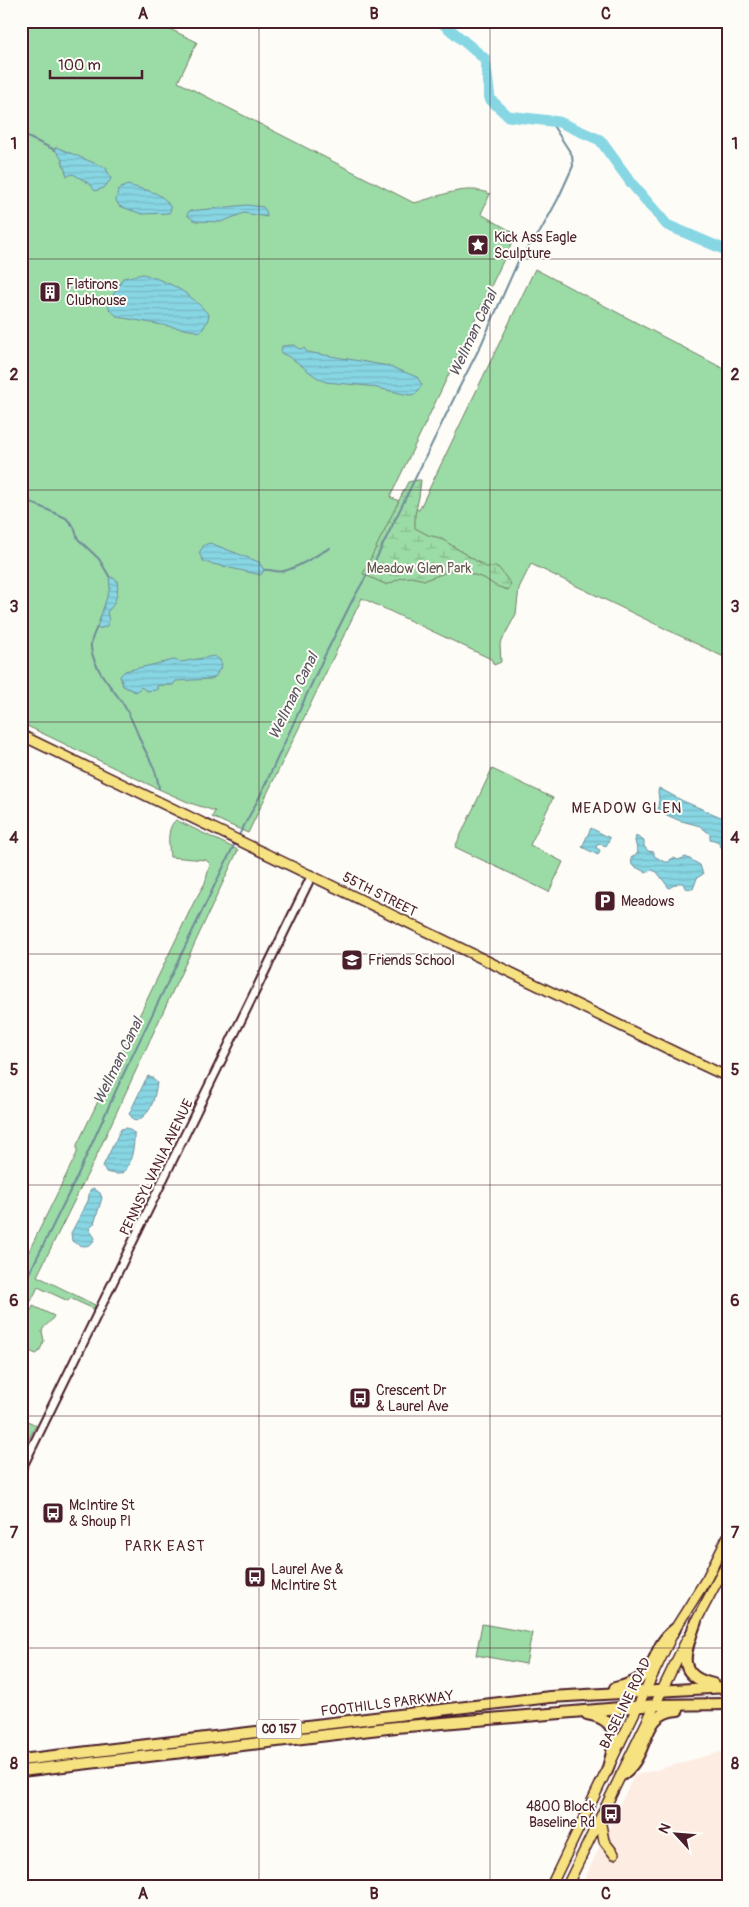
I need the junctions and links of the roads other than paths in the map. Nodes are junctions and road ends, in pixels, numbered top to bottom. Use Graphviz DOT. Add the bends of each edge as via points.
graph roads {
  1 [pos="21,735"];
  2 [pos="312,875"];
  3 [pos="728,1077"];
  4 [pos="21,1470"];
  5 [pos="728,1536"];
  6 [pos="728,1561"];
  7 [pos="696,1621"];
  8 [pos="675,1629"];
  9 [pos="727,1687"];
  10 [pos="646,1691"];
  11 [pos="662,1691"];
  12 [pos="550,1697"];
  13 [pos="655,1705"];
  14 [pos="728,1705"];
  15 [pos="639,1706"];
  16 [pos="566,1712"];
  17 [pos="21,1760"];
  18 [pos="21,1771"];
  19 [pos="607,1771"];
  20 [pos="622,1775"];
  21 [pos="600,1818"];
  22 [pos="614,1854"];
  23 [pos="551,1886"];
  24 [pos="568,1886"];
  1 -- 2 [label="main road, 55TH STREET"];
  2 -- 3 [label="main road, 55TH STREET"];
  2 -- 4 [label="street, PENNSYLVANIA AVENUE"];
  5 -- 8 [label="main road, BASELINE ROAD"];
  6 -- 7 [label="main road, BASELINE ROAD"];
  7 -- 9 [label="highway" via="685,1655 686,1667 699,1680"];
  7 -- 11 [label="main road, BASELINE ROAD"];
  8 -- 10 [label="main road, BASELINE ROAD"];
  8 -- 12 [label="highway" via="667,1636 648,1672 636,1682"];
  9 -- 11 [label="highway, FOOTHILLS PARKWAY / CO 157"];
  10 -- 11 [label="highway, FOOTHILLS PARKWAY / CO 157"];
  10 -- 12 [label="highway, FOOTHILLS PARKWAY / CO 157"];
  10 -- 15 [label="main road, BASELINE ROAD"];
  11 -- 13 [label="main road, BASELINE ROAD"];
  12 -- 17 [label="highway, FOOTHILLS PARKWAY / CO 157"];
  13 -- 14 [label="highway, FOOTHILLS PARKWAY / CO 157"];
  13 -- 15 [label="highway, FOOTHILLS PARKWAY / CO 157"];
  13 -- 20 [label="main road, BASELINE ROAD"];
  14 -- 20 [label="highway" via="663,1712 654,1722 634,1764"];
  15 -- 16 [label="highway, FOOTHILLS PARKWAY / CO 157"];
  15 -- 19 [label="main road, BASELINE ROAD"];
  16 -- 18 [label="highway, FOOTHILLS PARKWAY / CO 157" via="396,1727"];
  16 -- 19 [label="highway" via="597,1716 610,1723 614,1743"];
  19 -- 23 [label="main road, BASELINE ROAD"];
  20 -- 21 [label="main road, BASELINE ROAD"];
  21 -- 22 [label="main road" via="604,1842"];
  21 -- 24 [label="main road, BASELINE ROAD"];
}
